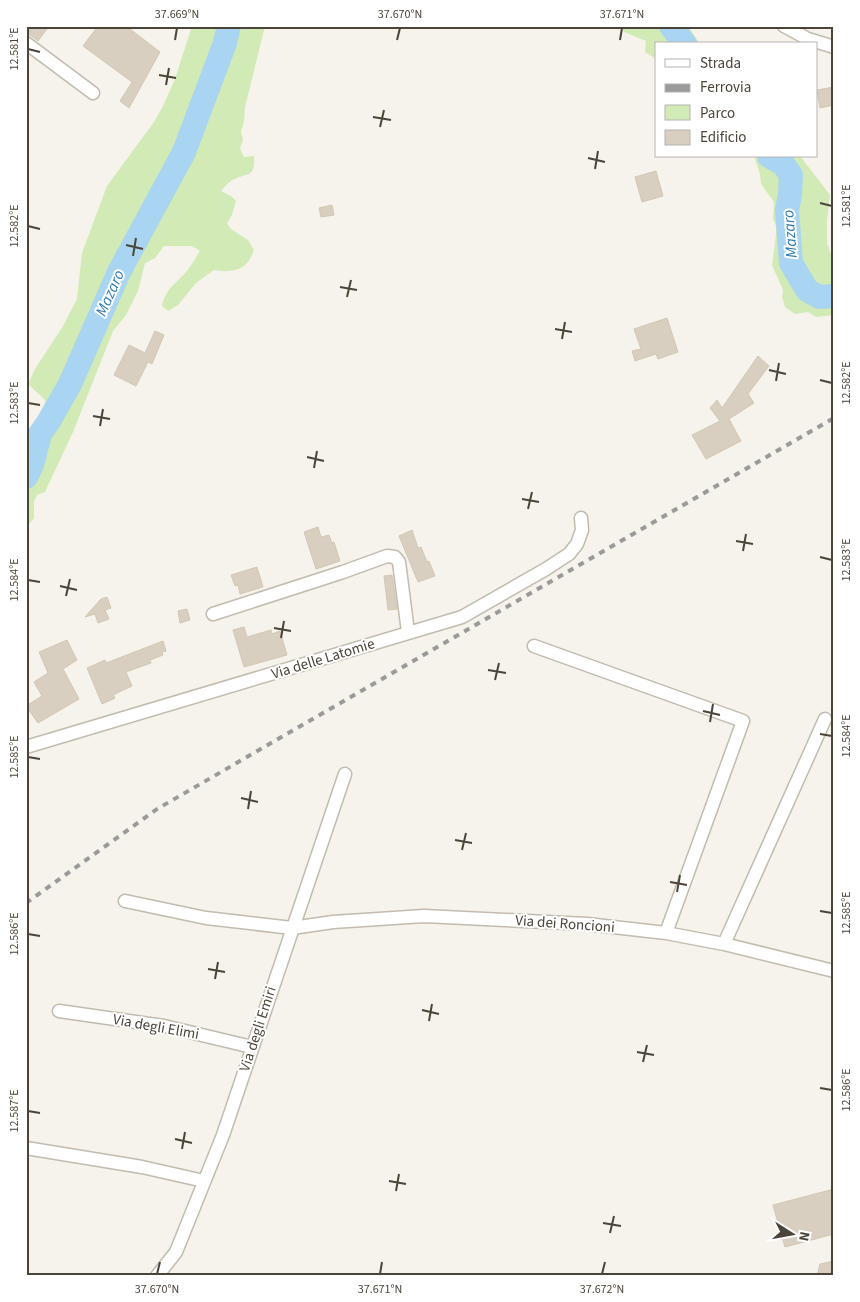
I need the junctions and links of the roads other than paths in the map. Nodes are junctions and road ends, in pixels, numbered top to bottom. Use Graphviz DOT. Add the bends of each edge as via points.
graph roads {
  1 [pos="784,26"];
  2 [pos="818,42"];
  3 [pos="818,42"];
  4 [pos="26,43"];
  5 [pos="834,47"];
  6 [pos="93,93"];
  7 [pos="581,518"];
  8 [pos="213,614"];
  9 [pos="408,632"];
  10 [pos="534,646"];
  11 [pos="824,719"];
  12 [pos="26,747"];
  13 [pos="345,774"];
  14 [pos="125,901"];
  15 [pos="292,928"];
  16 [pos="666,933"];
  17 [pos="724,944"];
  18 [pos="834,970"];
  19 [pos="59,1011"];
  20 [pos="252,1047"];
  21 [pos="26,1148"];
  22 [pos="204,1181"];
  23 [pos="157,1276"];
  1 -- 2 [label="street"];
  3 -- 5 [label="street"];
  4 -- 6 [label="street"];
  7 -- 9 [label="street, Via delle Latomie" via="582,530 569,554 462,617"];
  8 -- 9 [label="street" via="387,556 395,557 399,562"];
  9 -- 12 [label="street, Via delle Latomie"];
  10 -- 16 [label="street" via="742,721"];
  11 -- 17 [label="street"];
  13 -- 15 [label="street, Via degli Emiri"];
  14 -- 15 [label="street, Via dei Roncioni" via="206,918"];
  15 -- 16 [label="street, Via dei Roncioni" via="424,916 587,924"];
  15 -- 20 [label="street, Via degli Emiri"];
  16 -- 17 [label="street, Via dei Roncioni"];
  17 -- 18 [label="street, Via dei Roncioni"];
  19 -- 20 [label="street, Via degli Elimi" via="164,1026"];
  20 -- 22 [label="street, Via degli Emiri" via="223,1136"];
  21 -- 22 [label="street"];
  22 -- 23 [label="street, Via degli Emiri" via="176,1252"];
}
